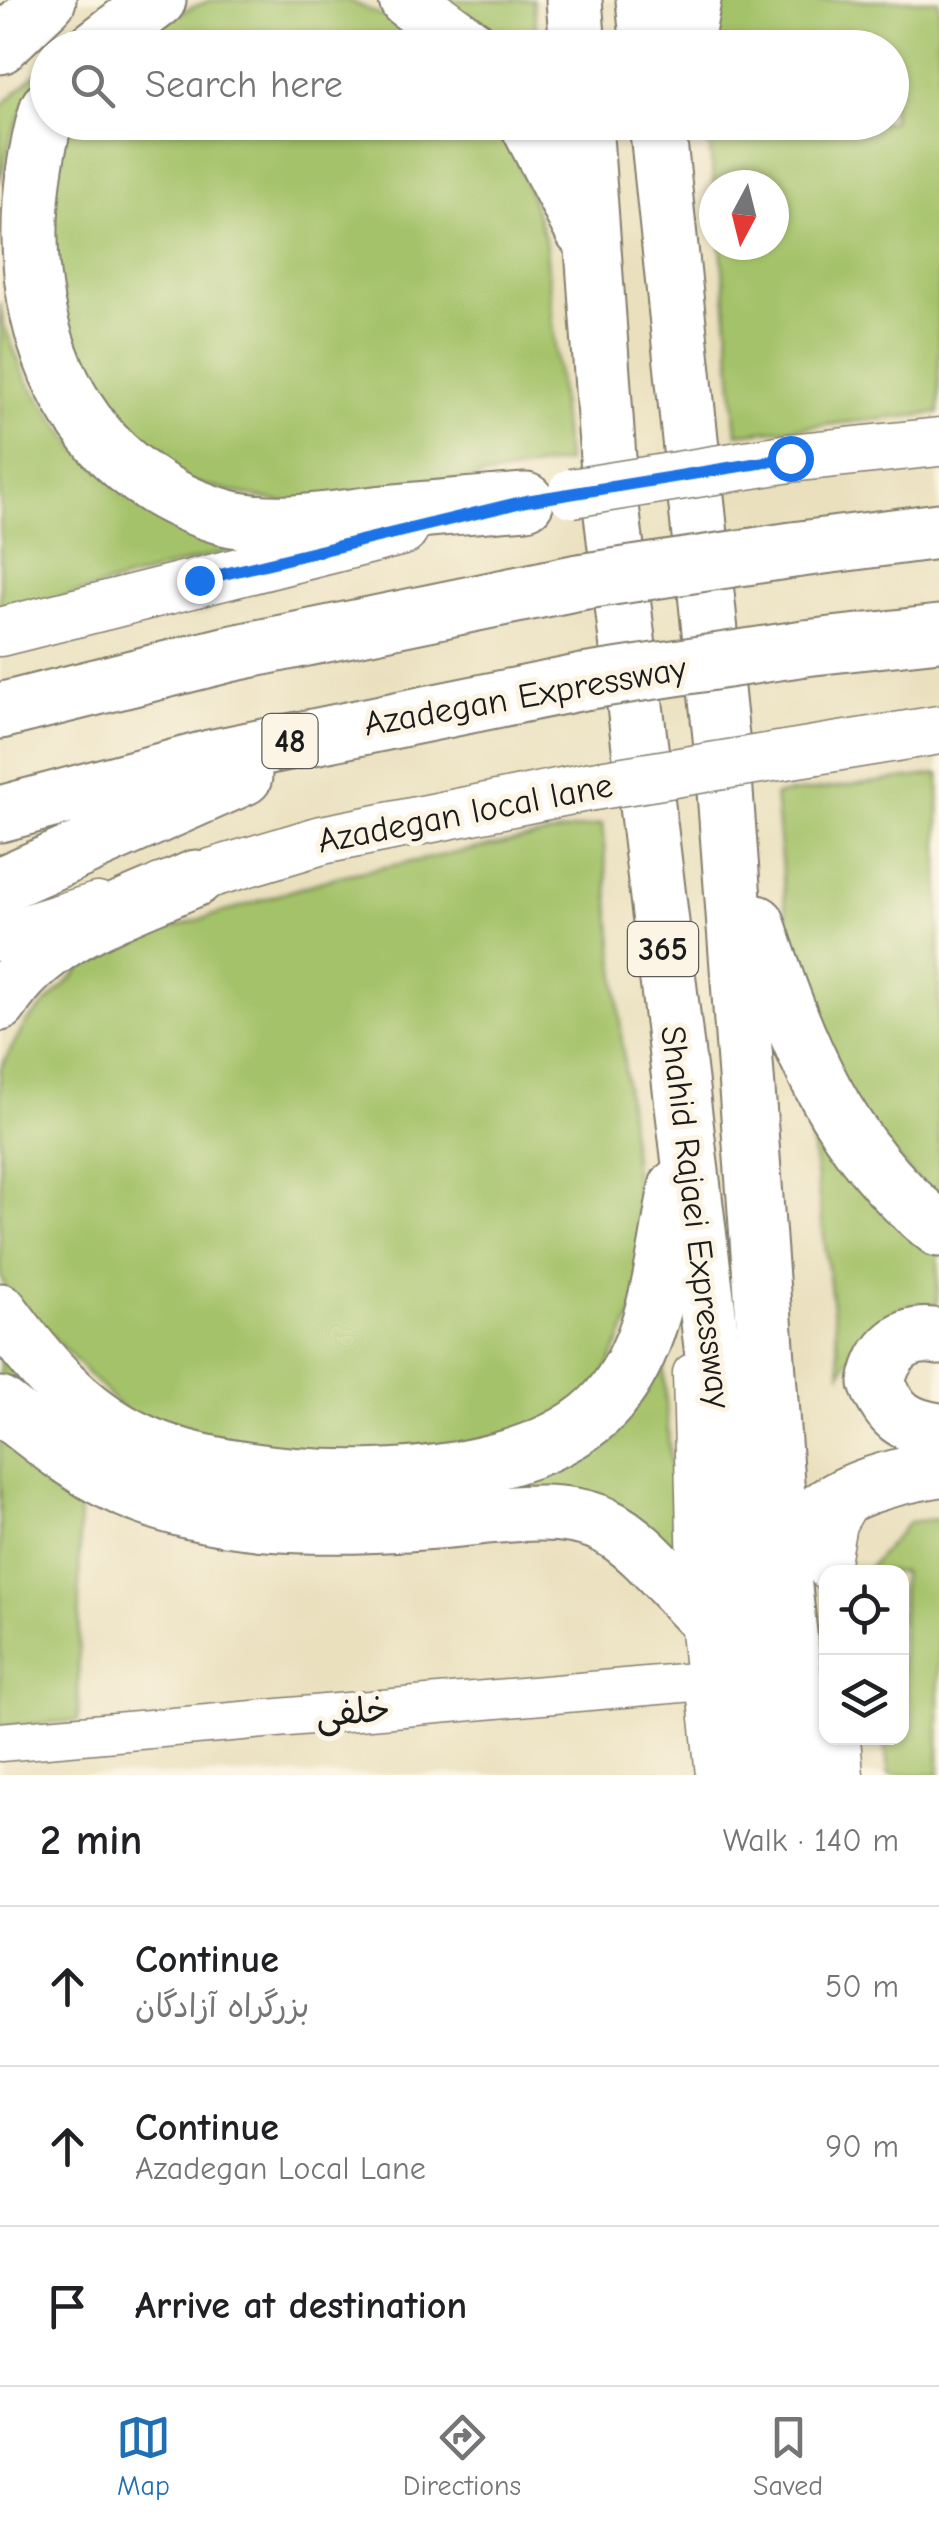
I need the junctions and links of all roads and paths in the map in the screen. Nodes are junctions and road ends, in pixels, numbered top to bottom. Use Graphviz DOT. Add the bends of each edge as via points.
graph roads {
  1 [pos="48,0"];
  2 [pos="158,0"];
  3 [pos="408,0"];
  4 [pos="574,0"];
  5 [pos="644,0"];
  6 [pos="692,0"];
  7 [pos="119,30"];
  8 [pos="448,30"];
  9 [pos="576,30"];
  10 [pos="647,30"];
  11 [pos="687,30"];
  12 [pos="0,46"];
  13 [pos="30,140"];
  14 [pos="536,140"];
  15 [pos="586,140"];
  16 [pos="663,140"];
  17 [pos="596,256"];
  18 [pos="939,442"];
  19 [pos="549,497"];
  20 [pos="939,531"];
  21 [pos="0,632"];
  22 [pos="939,633"];
  23 [pos="0,711"];
  24 [pos="366,724"];
  25 [pos="939,730"];
  26 [pos="0,814"];
  27 [pos="730,839"];
  28 [pos="196,878"];
  29 [pos="0,885"];
  30 [pos="0,937"];
  31 [pos="0,1003"];
  32 [pos="687,1135"];
  33 [pos="939,1229"];
  34 [pos="0,1311"];
  35 [pos="939,1337"];
  36 [pos="0,1405"];
  37 [pos="939,1432"];
  38 [pos="939,1469"];
  39 [pos="816,1578"];
  40 [pos="698,1612"];
  41 [pos="705,1681"];
  42 [pos="0,1742"];
  43 [pos="842,1745"];
  44 [pos="715,1775"];
  45 [pos="757,1775"];
  46 [pos="804,1775"];
  47 [pos="844,1775"];
  1 -- 12 [label="highway"];
  2 -- 7 [label="highway"];
  3 -- 8 [label="highway"];
  4 -- 9 [label="highway"];
  5 -- 10 [label="highway"];
  6 -- 11 [label="highway"];
  13 -- 19 [label="highway" via="10,231 20,325 42,379 102,451 142,480 225,517 262,522"];
  14 -- 17 [label="highway"];
  15 -- 17 [label="highway, Shahid Rajaei Expressway / 365"];
  16 -- 27 [label="highway, Shahid Rajaei Expressway / 365"];
  17 -- 32 [label="highway, Shahid Rajaei Expressway / 365" via="614,533"];
  18 -- 19 [label="main road, bridge"];
  19 -- 21 [label="main road"];
  20 -- 23 [label="highway, bridge" via="580,582 229,654"];
  22 -- 24 [label="highway, Azadegan Expressway / 48, bridge" via="583,682"];
  24 -- 26 [label="highway, Azadegan Expressway / 48"];
  24 -- 29 [label="highway"];
  25 -- 28 [label="main road, Azadegan local lane, bridge" via="587,787 322,840"];
  27 -- 33 [label="highway" via="794,1032 821,1090 892,1186"];
  27 -- 39 [label="highway, Shahid Rajaei Expressway / 365"];
  28 -- 30 [label="main road, Azadegan local lane"];
  28 -- 31 [label="highway" via="78,930 12,982"];
  32 -- 34 [label="highway" via="641,1349 605,1405 524,1456 356,1478 206,1465 132,1438 94,1414 66,1391"];
  32 -- 40 [label="street"];
  32 -- 45 [label="highway, Shahid Rajaei Expressway / 365"];
  35 -- 37 [label="highway" via="905,1339 887,1352 877,1383 889,1413"];
  36 -- 40 [label="highway" via="106,1480 158,1501 238,1518 349,1526 581,1517 626,1540"];
  38 -- 39 [label="highway" via="898,1475 808,1521"];
  39 -- 46 [label="highway, Shahid Rajaei Expressway / 365"];
  40 -- 41 [label="street"];
  41 -- 42 [label="street, خلفی"];
  41 -- 44 [label="street"];
  43 -- 47 [label="street"];
}
